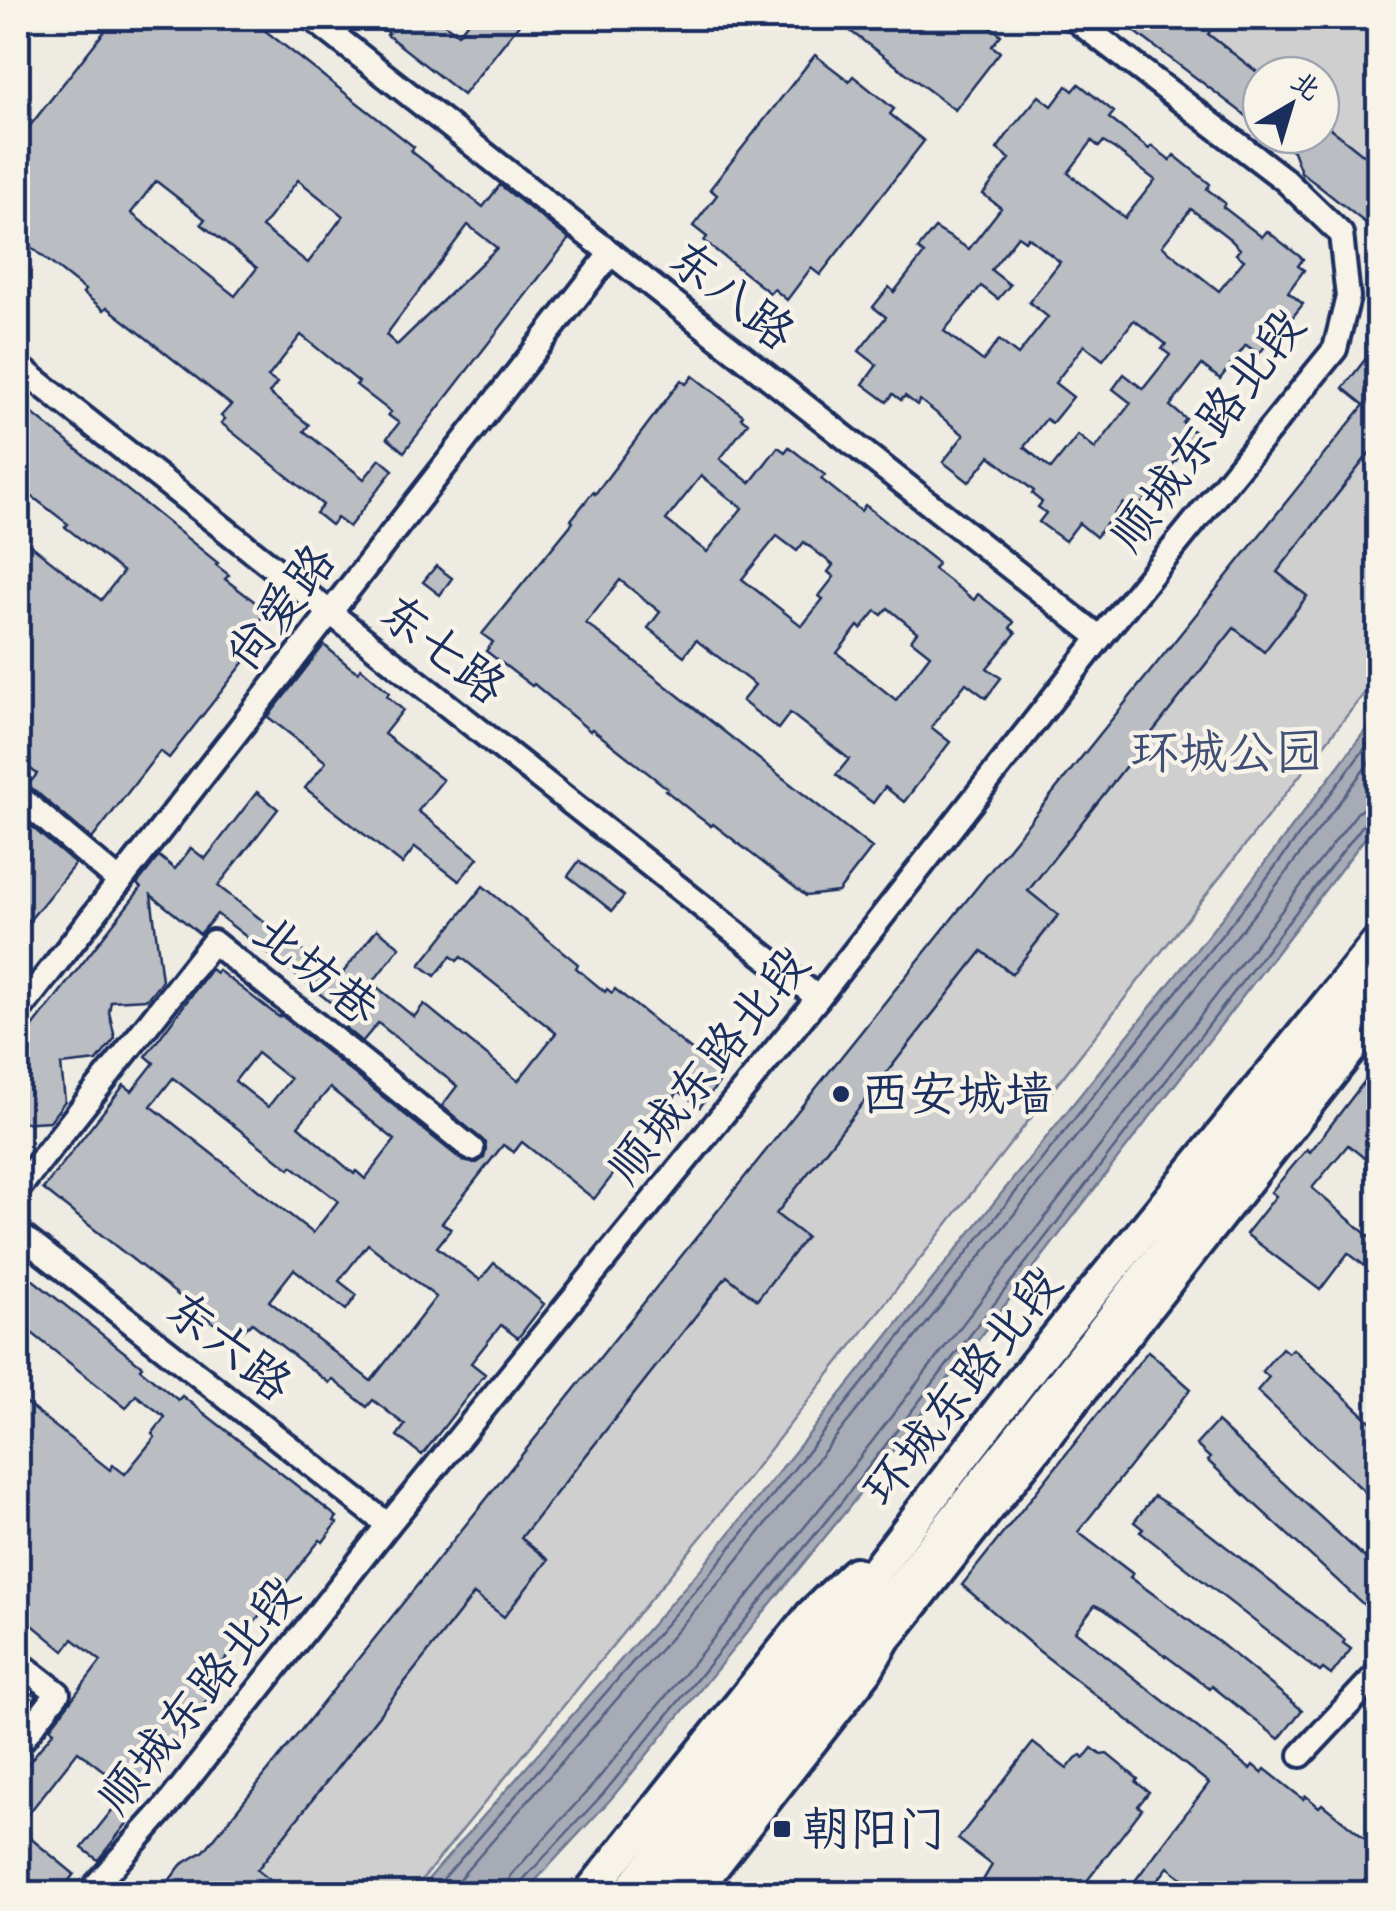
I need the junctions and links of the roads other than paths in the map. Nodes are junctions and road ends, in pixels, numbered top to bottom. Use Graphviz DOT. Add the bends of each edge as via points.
graph roads {
  1 [pos="312,18"];
  2 [pos="1073,18"];
  3 [pos="610,253"];
  4 [pos="18,366"];
  5 [pos="329,614"];
  6 [pos="1100,638"];
  7 [pos="18,796"];
  8 [pos="120,882"];
  9 [pos="1378,942"];
  10 [pos="1378,980"];
  11 [pos="818,998"];
  12 [pos="18,1012"];
  13 [pos="1378,1021"];
  14 [pos="472,1148"];
  15 [pos="18,1189"];
  16 [pos="18,1233"];
  17 [pos="919,1513"];
  18 [pos="388,1526"];
  19 [pos="946,1530"];
  20 [pos="18,1662"];
  21 [pos="866,1670"];
  22 [pos="1378,1673"];
  23 [pos="18,1745"];
  24 [pos="1301,1756"];
  25 [pos="88,1894"];
  26 [pos="588,1894"];
  27 [pos="627,1894"];
  28 [pos="659,1894"];
  29 [pos="692,1894"];
  1 -- 3 [label="street, 东八路"];
  2 -- 6 [label="street, 顺城东路北段" via="1285,180 1342,234 1347,268 1348,297 1335,349"];
  3 -- 5 [label="street, 尚爱路"];
  3 -- 6 [label="street, 东八路"];
  4 -- 5 [label="street, 东七路"];
  5 -- 8 [label="street, 尚爱路"];
  5 -- 11 [label="street, 东七路"];
  6 -- 11 [label="street, 顺城东路北段"];
  7 -- 8 [label="street"];
  8 -- 12 [label="street, 尚爱路"];
  9 -- 17 [label="main road, 环城东路北段"];
  10 -- 19 [label="main road, 环城东路北段"];
  11 -- 18 [label="street, 顺城东路北段"];
  13 -- 21 [label="street"];
  14 -- 15 [label="street, 北坊巷" via="213,942"];
  16 -- 18 [label="street, 东六路"];
  17 -- 26 [label="main road" via="810,1615"];
  17 -- 27 [label="main road, 环城东路北段"];
  18 -- 25 [label="street, 顺城东路北段" via="166,1807"];
  19 -- 21 [label="main road"];
  19 -- 28 [label="main road, 环城东路北段"];
  20 -- 23 [label="street" via="58,1693"];
  21 -- 29 [label="main road"];
  22 -- 24 [label="street"];
}
